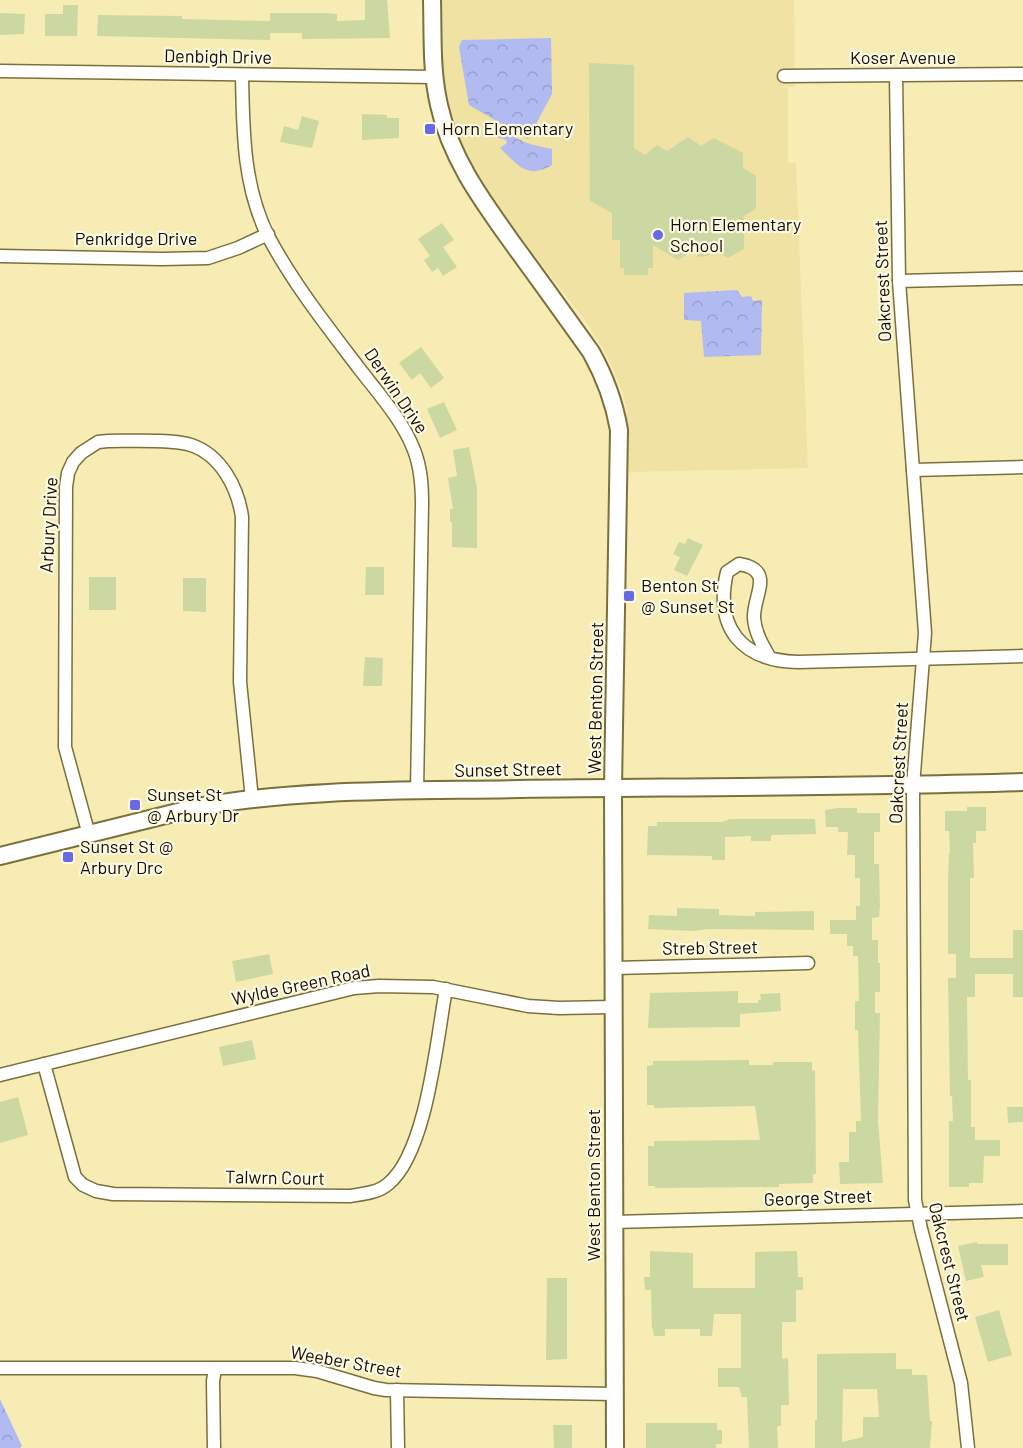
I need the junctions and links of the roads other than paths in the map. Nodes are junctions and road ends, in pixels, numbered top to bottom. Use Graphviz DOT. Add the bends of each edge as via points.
graph roads {
  1 [pos="432,0"];
  2 [pos="0,71"];
  3 [pos="1023,74"];
  4 [pos="242,75"];
  5 [pos="784,76"];
  6 [pos="896,76"];
  7 [pos="435,77"];
  8 [pos="268,234"];
  9 [pos="0,255"];
  10 [pos="1023,278"];
  11 [pos="899,281"];
  12 [pos="1023,467"];
  13 [pos="913,470"];
  14 [pos="1023,656"];
  15 [pos="770,658"];
  16 [pos="924,658"];
  17 [pos="1023,782"];
  18 [pos="913,786"];
  19 [pos="613,788"];
  20 [pos="417,791"];
  21 [pos="252,799"];
  22 [pos="89,835"];
  23 [pos="0,856"];
  24 [pos="808,963"];
  25 [pos="614,968"];
  26 [pos="446,989"];
  27 [pos="613,1007"];
  28 [pos="44,1064"];
  29 [pos="0,1074"];
  30 [pos="1023,1211"];
  31 [pos="918,1214"];
  32 [pos="614,1222"];
  33 [pos="0,1368"];
  34 [pos="215,1369"];
  35 [pos="397,1390"];
  36 [pos="615,1394"];
  37 [pos="214,1448"];
  38 [pos="398,1448"];
  39 [pos="615,1448"];
  40 [pos="968,1448"];
  1 -- 7 [label="street, West Benton Street"];
  2 -- 4 [label="street, Denbigh Drive"];
  3 -- 6 [label="street, Koser Avenue"];
  4 -- 7 [label="street, Denbigh Drive"];
  4 -- 8 [label="street, Derwin Drive" via="247,166 251,190"];
  5 -- 6 [label="street, Koser Avenue"];
  6 -- 11 [label="street, Oakcrest Street"];
  7 -- 19 [label="street, West Benton Street" via="438,104 458,160 474,189 591,352 613,402 619,430 619,481"];
  8 -- 9 [label="street, Penkridge Drive" via="208,258"];
  8 -- 20 [label="street, Derwin Drive" via="308,302 390,407 419,465 422,504"];
  10 -- 11 [label="street"];
  11 -- 13 [label="street, Oakcrest Street"];
  12 -- 13 [label="street"];
  13 -- 16 [label="street, Oakcrest Street" via="925,607"];
  14 -- 16 [label="street"];
  15 -- 15 [label="street" via="753,615 760,578 756,569 739,564 727,572 725,617 744,647"];
  15 -- 16 [label="street" via="798,662"];
  16 -- 18 [label="street, Oakcrest Street"];
  17 -- 18 [label="street, Sunset Street"];
  18 -- 19 [label="street, Sunset Street"];
  18 -- 31 [label="street, Oakcrest Street"];
  19 -- 20 [label="street, Sunset Street"];
  19 -- 25 [label="street, West Benton Street"];
  20 -- 21 [label="street, Sunset Street"];
  21 -- 22 [label="street, Sunset Street" via="198,807"];
  21 -- 22 [label="street, Arbury Drive" via="240,682 242,517 233,487 214,459 190,444 98,442 81,453 68,473 65,518 65,747"];
  22 -- 23 [label="street, Sunset Street"];
  24 -- 25 [label="street, Streb Street"];
  25 -- 27 [label="street, West Benton Street"];
  26 -- 27 [label="street, Wylde Green Road" via="528,1006"];
  26 -- 28 [label="street, Wylde Green Road" via="354,988"];
  26 -- 28 [label="street, Talwrn Court" via="422,1118 408,1157 388,1185 350,1196 150,1196 96,1191 75,1177"];
  27 -- 32 [label="street, West Benton Street"];
  28 -- 29 [label="street, Wylde Green Road"];
  30 -- 31 [label="street, George Street"];
  31 -- 32 [label="street, George Street"];
  31 -- 40 [label="street, Oakcrest Street" via="961,1383"];
  32 -- 36 [label="street, West Benton Street"];
  33 -- 34 [label="street, Weeber Street"];
  34 -- 35 [label="street, Weeber Street" via="295,1368"];
  34 -- 37 [label="street"];
  35 -- 36 [label="street, Weeber Street"];
  35 -- 38 [label="street"];
  36 -- 39 [label="street, West Benton Street"];
}
